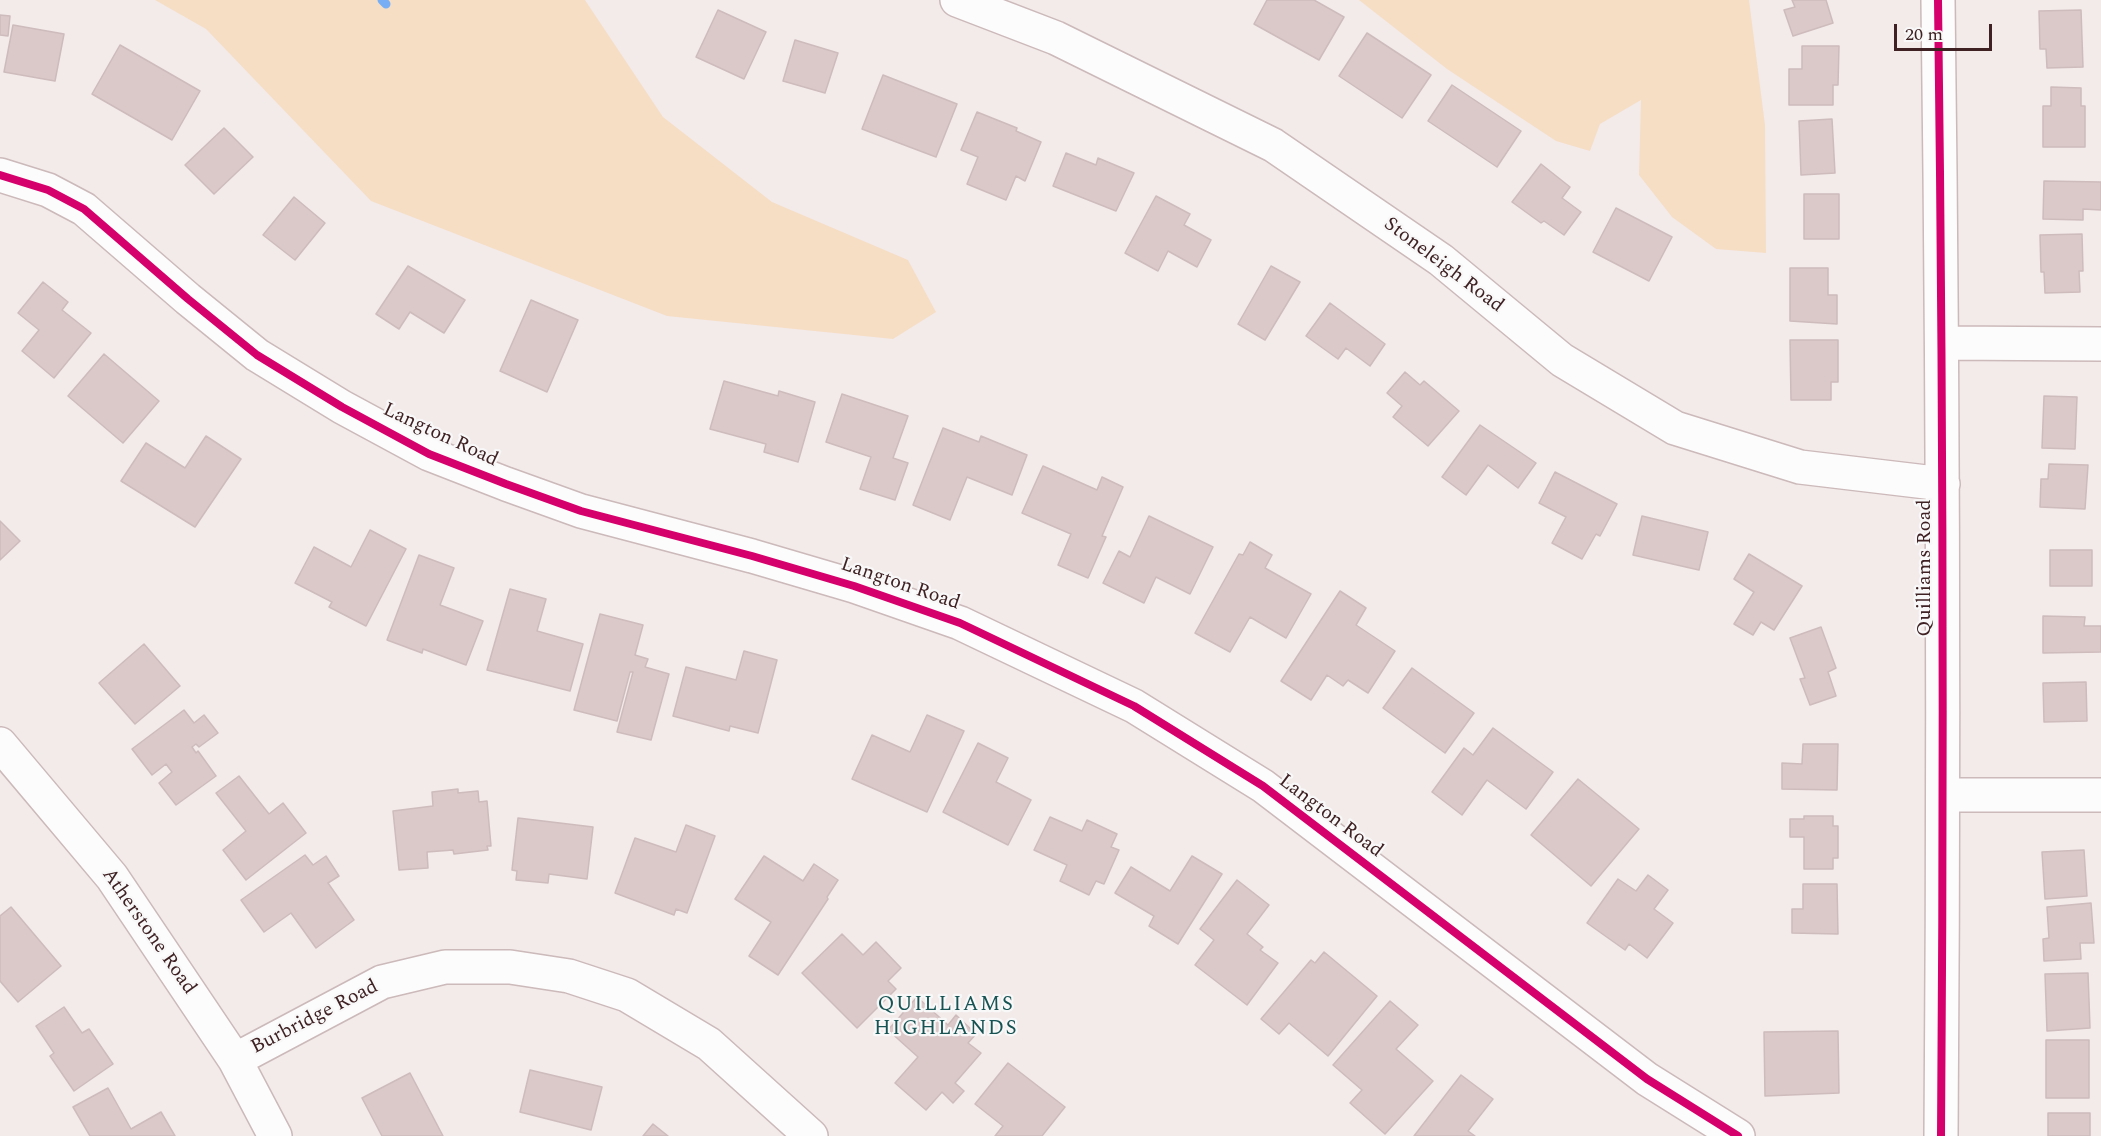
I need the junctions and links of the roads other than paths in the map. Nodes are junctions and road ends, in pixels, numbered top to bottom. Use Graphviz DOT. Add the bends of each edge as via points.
graph roads {
  1 [pos="957,0"];
  2 [pos="1938,0"];
  3 [pos="0,175"];
  4 [pos="1942,343"];
  5 [pos="2101,344"];
  6 [pos="1943,484"];
  7 [pos="0,744"];
  8 [pos="1943,795"];
  9 [pos="2101,795"];
  10 [pos="235,1060"];
  11 [pos="275,1136"];
  12 [pos="811,1136"];
  13 [pos="1738,1136"];
  14 [pos="1941,1136"];
  1 -- 6 [label="street, Stoneleigh Road" via="1056,38 1273,145 1441,260 1562,360 1675,428 1800,467"];
  2 -- 4 [label="street, Quilliams Road"];
  3 -- 13 [label="street, Langton Road" via="48,190 84,209 258,355 342,408 429,453 581,511 854,586 960,623 1134,706 1263,786 1647,1079"];
  4 -- 5 [label="street"];
  4 -- 6 [label="street, Quilliams Road"];
  6 -- 8 [label="street, Quilliams Road"];
  7 -- 10 [label="street, Atherstone Road" via="112,877"];
  8 -- 9 [label="street"];
  8 -- 14 [label="street, Quilliams Road"];
  10 -- 11 [label="street, Atherstone Road"];
  10 -- 12 [label="street, Burbridge Road" via="382,982 445,967 510,967 569,976 627,995 709,1044"];
}
